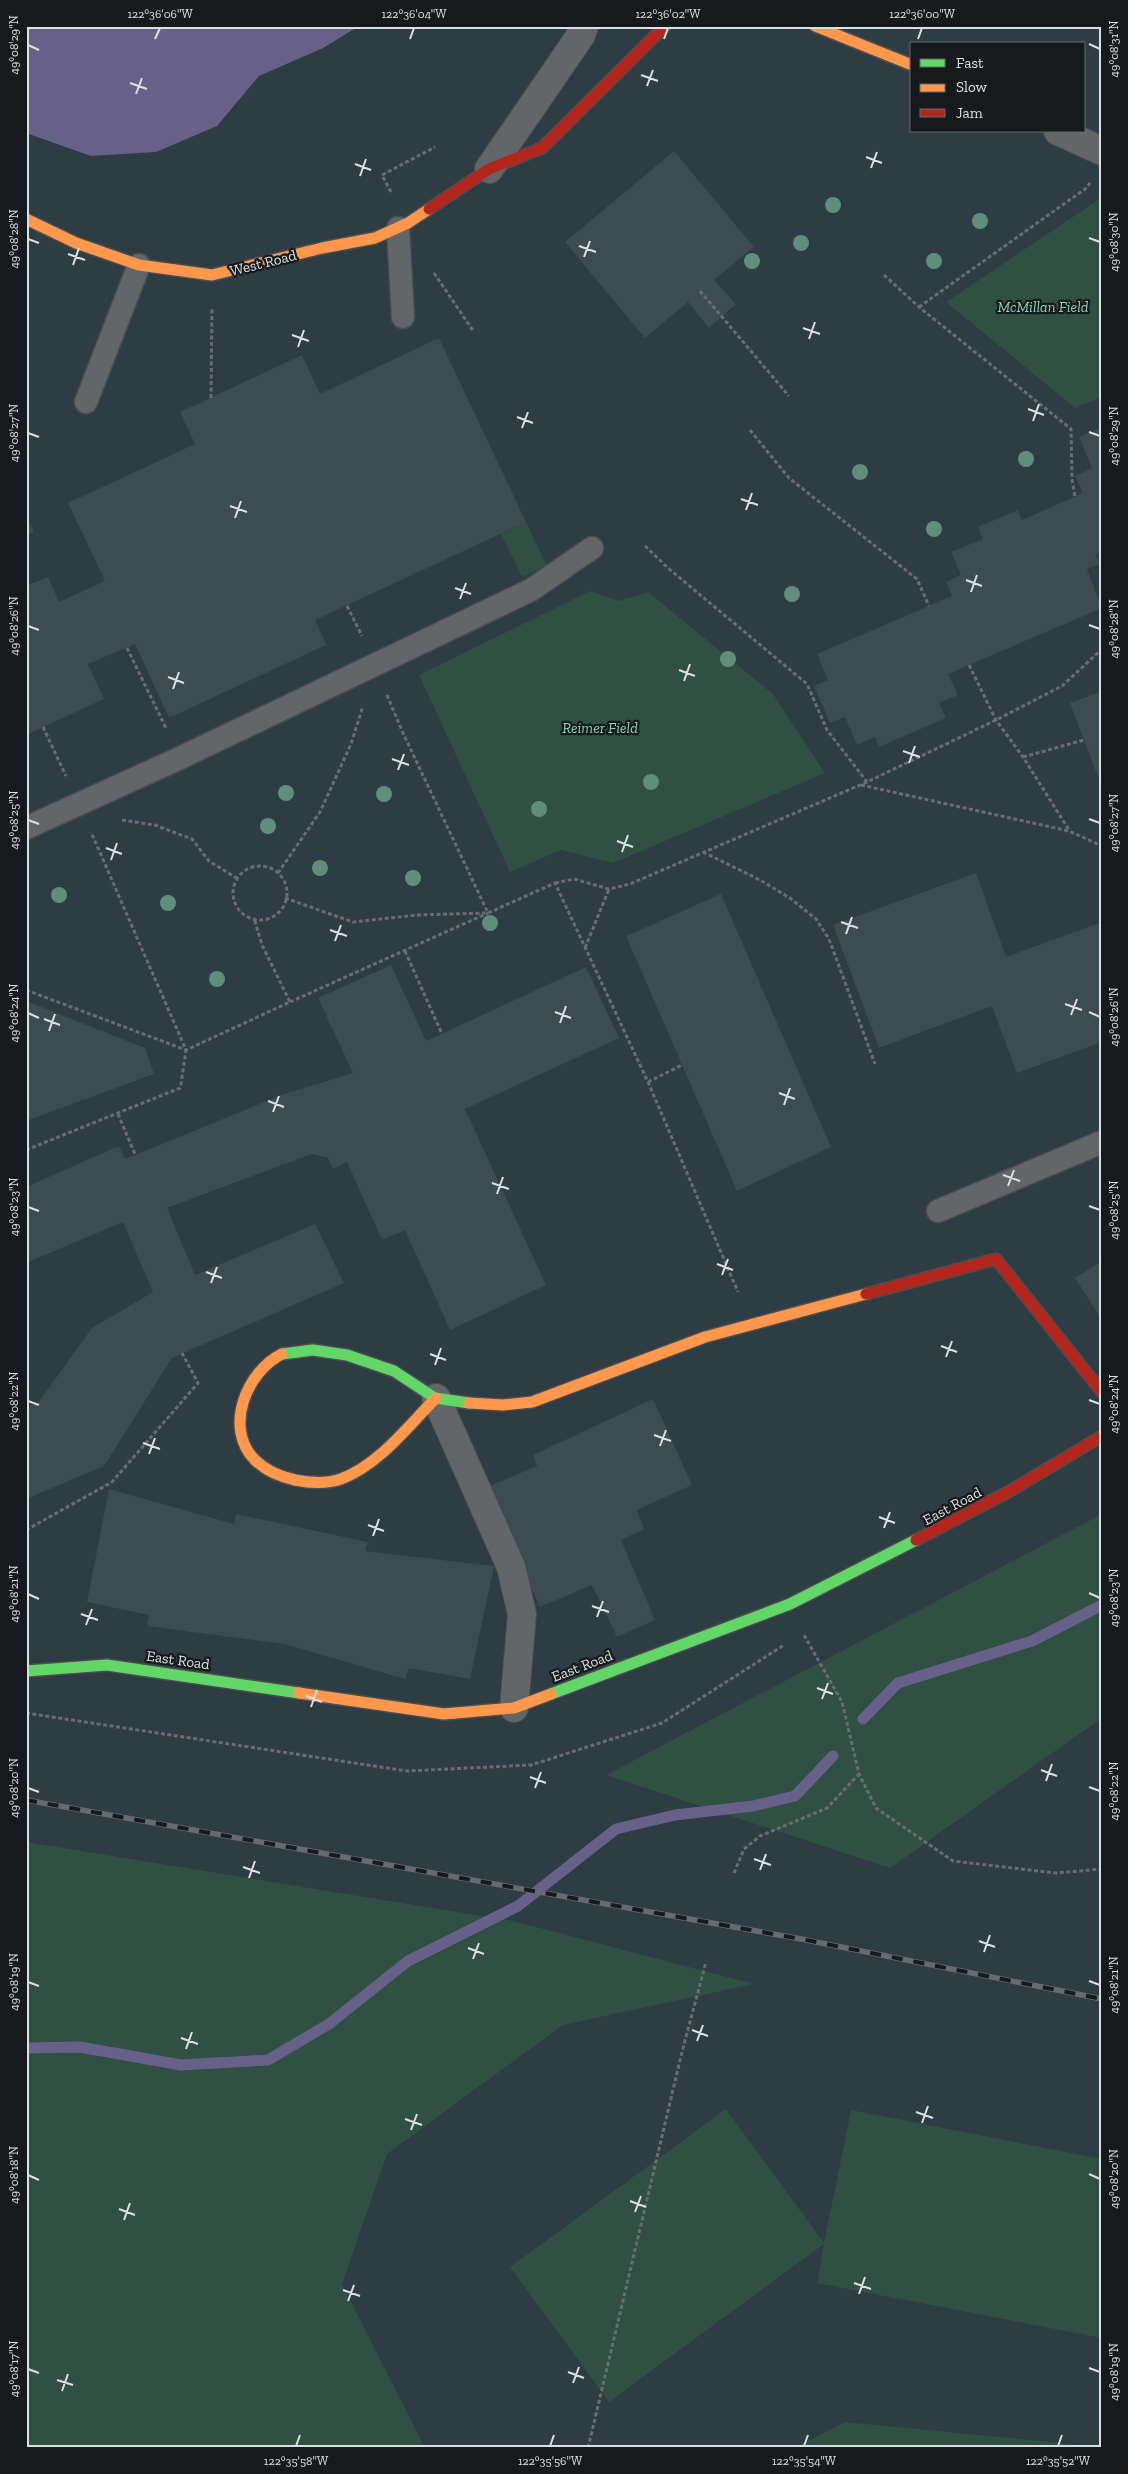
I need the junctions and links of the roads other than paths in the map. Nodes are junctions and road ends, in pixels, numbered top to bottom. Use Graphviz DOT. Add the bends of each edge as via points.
graph roads {
  1 [pos="584,26"];
  2 [pos="665,26"];
  3 [pos="815,26"];
  4 [pos="910,64"];
  5 [pos="1060,132"];
  6 [pos="1102,151"];
  7 [pos="489,169"];
  8 [pos="26,219"];
  9 [pos="398,228"];
  10 [pos="139,265"];
  11 [pos="403,317"];
  12 [pos="86,402"];
  13 [pos="592,548"];
  14 [pos="26,828"];
  15 [pos="1102,1142"];
  16 [pos="938,1211"];
  17 [pos="1102,1392"];
  18 [pos="436,1398"];
  19 [pos="1102,1436"];
  20 [pos="26,1671"];
  21 [pos="514,1708"];
  1 -- 7 [label="street, West Road"];
  2 -- 7 [label="street, West Road" via="542,148"];
  3 -- 4 [label="street"];
  5 -- 6 [label="street"];
  7 -- 9 [label="street, West Road"];
  8 -- 10 [label="street, West Road" via="76,243"];
  9 -- 10 [label="street, West Road" via="375,238 212,276"];
  9 -- 11 [label="lane"];
  10 -- 12 [label="lane"];
  13 -- 14 [label="lane" via="531,590"];
  15 -- 16 [label="lane"];
  17 -- 18 [label="street" via="996,1258 705,1337 532,1402 476,1405"];
  18 -- 18 [label="street" via="386,1367 360,1359 331,1352 283,1353 265,1362 254,1377 245,1395 241,1429 253,1458 266,1468 284,1477 321,1483 340,1479 371,1461"];
  18 -- 21 [label="street" via="516,1583 522,1614"];
  19 -- 21 [label="street, East Road" via="913,1544 790,1604"];
  20 -- 21 [label="street, East Road" via="107,1665 444,1714"];
}
